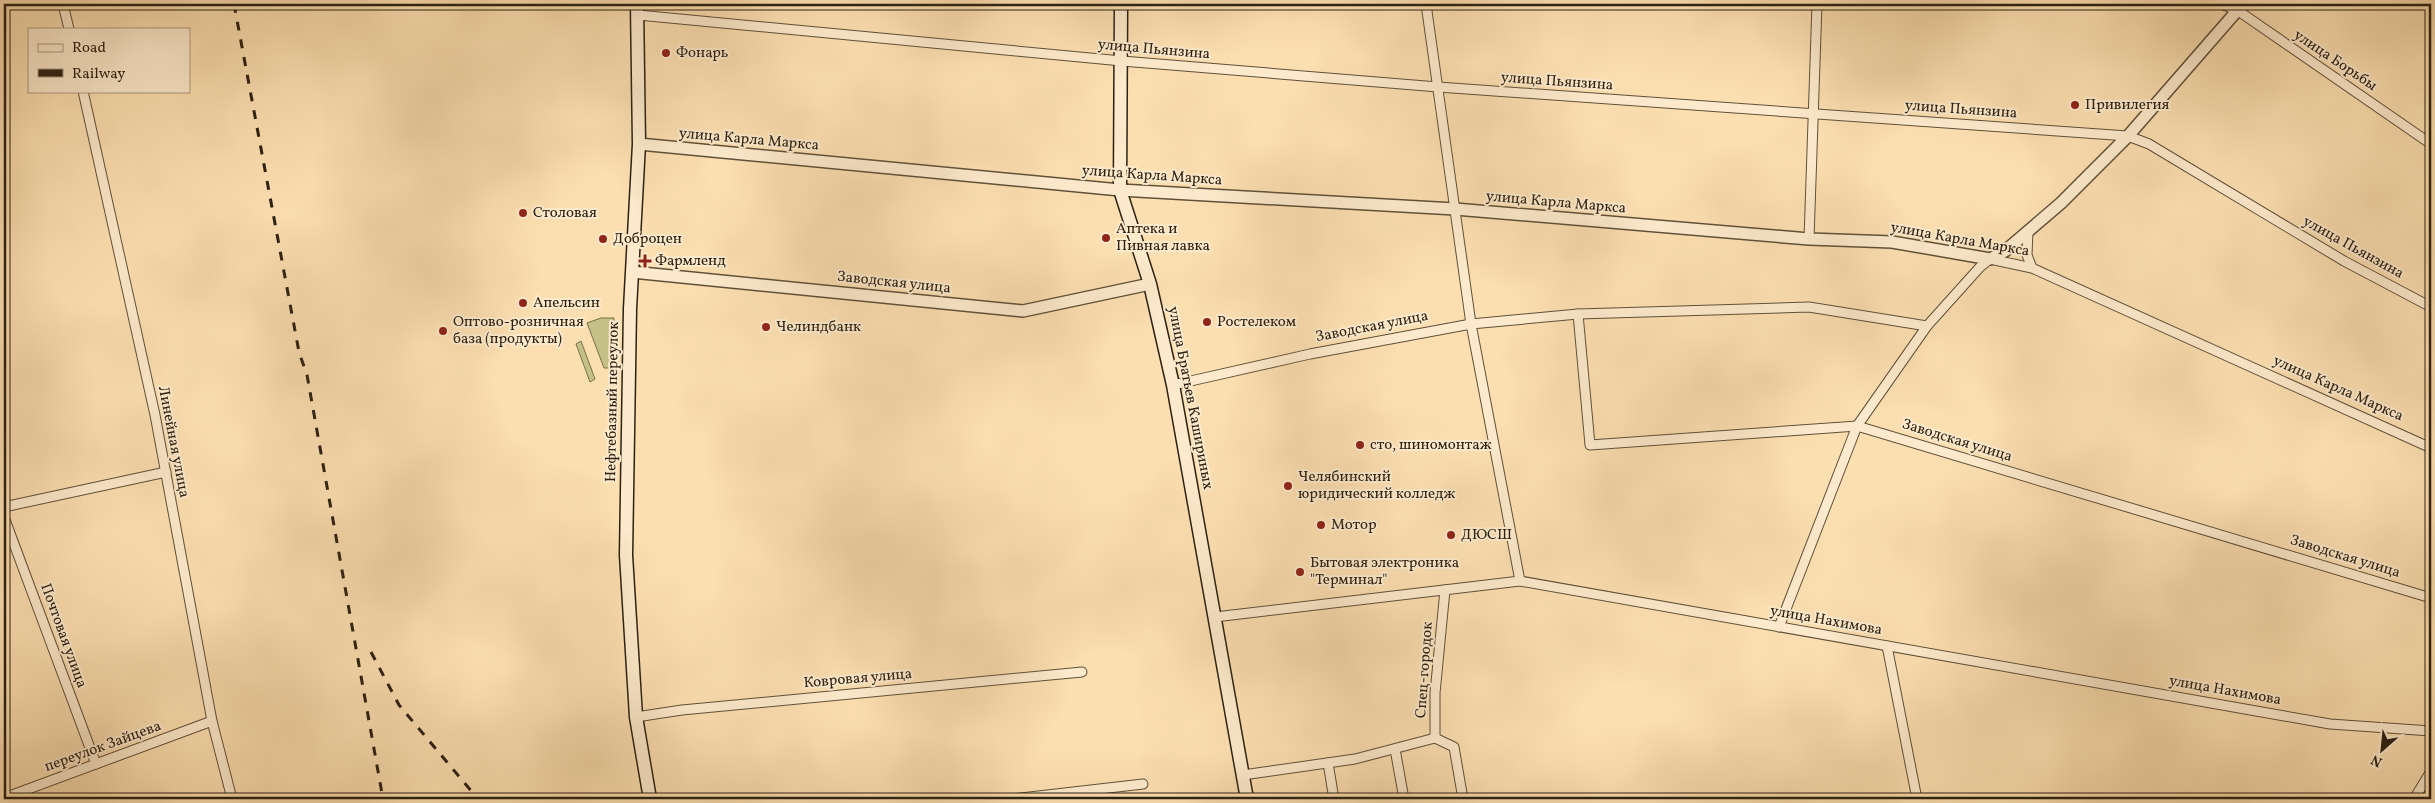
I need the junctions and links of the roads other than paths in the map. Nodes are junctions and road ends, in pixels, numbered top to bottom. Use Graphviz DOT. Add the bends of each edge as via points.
graph roads {
  1 [pos="64,4"];
  2 [pos="1121,4"];
  3 [pos="1426,4"];
  4 [pos="1817,4"];
  5 [pos="2221,4"];
  6 [pos="2240,7"];
  7 [pos="638,10"];
  8 [pos="69,28"];
  9 [pos="1122,61"];
  10 [pos="1438,87"];
  11 [pos="83,92"];
  12 [pos="1814,113"];
  13 [pos="2128,136"];
  14 [pos="639,144"];
  15 [pos="2431,144"];
  16 [pos="1120,190"];
  17 [pos="1455,209"];
  18 [pos="2028,231"];
  19 [pos="1809,239"];
  20 [pos="1990,259"];
  21 [pos="2032,268"];
  22 [pos="632,272"];
  23 [pos="1150,284"];
  24 [pos="2431,306"];
  25 [pos="1578,314"];
  26 [pos="1471,324"];
  27 [pos="1928,326"];
  28 [pos="1174,385"];
  29 [pos="1857,426"];
  30 [pos="2431,448"];
  31 [pos="166,472"];
  32 [pos="4,507"];
  33 [pos="4,517"];
  34 [pos="1520,581"];
  35 [pos="1444,590"];
  36 [pos="2431,598"];
  37 [pos="1215,617"];
  38 [pos="1779,627"];
  39 [pos="1887,646"];
  40 [pos="1082,672"];
  41 [pos="636,717"];
  42 [pos="212,721"];
  43 [pos="2431,731"];
  44 [pos="1435,738"];
  45 [pos="1396,749"];
  46 [pos="1328,763"];
  47 [pos="96,764"];
  48 [pos="2431,771"];
  49 [pos="1243,775"];
  50 [pos="1143,784"];
  51 [pos="4,798"];
  52 [pos="232,799"];
  53 [pos="650,799"];
  54 [pos="1013,799"];
  55 [pos="1247,799"];
  56 [pos="1334,799"];
  57 [pos="1404,799"];
  58 [pos="1463,799"];
  59 [pos="1917,799"];
  60 [pos="2414,799"];
  1 -- 8 [label="street"];
  2 -- 9 [label="main road, улица Братьев Кашириных"];
  3 -- 10 [label="street"];
  4 -- 12 [label="street"];
  5 -- 6 [label="street, улица Борьбы"];
  6 -- 13 [label="street"];
  6 -- 15 [label="street, улица Борьбы"];
  7 -- 9 [label="street, улица Пьянзина"];
  7 -- 14 [label="main road, Нефтебазный переулок"];
  9 -- 10 [label="street, улица Пьянзина"];
  9 -- 16 [label="main road, улица Братьев Кашириных"];
  10 -- 12 [label="street, улица Пьянзина"];
  10 -- 17 [label="street"];
  11 -- 31 [label="street, Линейная улица"];
  12 -- 13 [label="street, улица Пьянзина"];
  12 -- 19 [label="street"];
  13 -- 18 [label="street"];
  13 -- 24 [label="street, улица Пьянзина" via="2149,144 2344,261"];
  14 -- 16 [label="street, улица Карла Маркса"];
  14 -- 22 [label="main road, Нефтебазный переулок"];
  16 -- 17 [label="street, улица Карла Маркса"];
  16 -- 23 [label="main road, улица Братьев Кашириных"];
  17 -- 19 [label="street, улица Карла Маркса"];
  17 -- 26 [label="street"];
  18 -- 20 [label="street"];
  18 -- 21 [label="street" via="2027,255"];
  19 -- 20 [label="street, улица Карла Маркса" via="1892,242"];
  20 -- 21 [label="street, улица Карла Маркса"];
  20 -- 27 [label="street"];
  21 -- 30 [label="street, улица Карла Маркса"];
  22 -- 23 [label="street, Заводская улица" via="1024,311"];
  22 -- 41 [label="main road, Нефтебазный переулок" via="626,555"];
  23 -- 28 [label="main road, улица Братьев Кашириных"];
  25 -- 26 [label="street, Заводская улица"];
  25 -- 27 [label="street, Заводская улица" via="1809,307"];
  25 -- 29 [label="street, Заводская улица" via="1590,445"];
  26 -- 28 [label="street, Заводская улица" via="1283,360"];
  26 -- 34 [label="street"];
  27 -- 29 [label="street"];
  28 -- 37 [label="main road, улица Братьев Кашириных"];
  29 -- 36 [label="street, Заводская улица"];
  29 -- 38 [label="street"];
  31 -- 32 [label="street"];
  31 -- 42 [label="street, Линейная улица"];
  33 -- 47 [label="street, Почтовая улица"];
  34 -- 35 [label="street, улица Нахимова"];
  34 -- 38 [label="street, улица Нахимова"];
  35 -- 37 [label="street, улица Нахимова"];
  35 -- 44 [label="street, Спец-городок" via="1435,693"];
  37 -- 49 [label="main road, улица Братьев Кашириных"];
  38 -- 39 [label="street, улица Нахимова"];
  39 -- 43 [label="street, улица Нахимова" via="2330,724"];
  39 -- 59 [label="street"];
  40 -- 41 [label="street, Ковровая улица"];
  41 -- 53 [label="main road, Нефтебазный переулок"];
  42 -- 47 [label="street, переулок Зайцева"];
  42 -- 52 [label="street, Линейная улица"];
  44 -- 45 [label="street"];
  44 -- 58 [label="street, Спец-городок" via="1454,747"];
  45 -- 46 [label="street"];
  45 -- 57 [label="street"];
  46 -- 49 [label="street"];
  46 -- 56 [label="street"];
  47 -- 51 [label="street, переулок Зайцева"];
  48 -- 60 [label="street"];
  49 -- 55 [label="main road, улица Братьев Кашириных"];
  50 -- 54 [label="street"];
}
